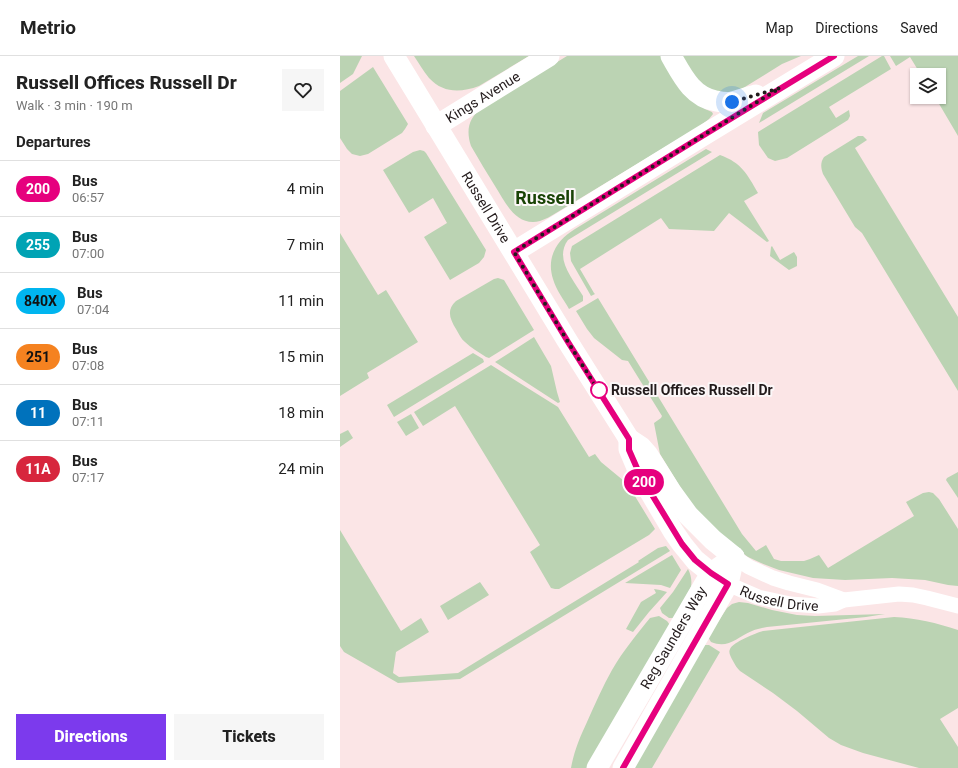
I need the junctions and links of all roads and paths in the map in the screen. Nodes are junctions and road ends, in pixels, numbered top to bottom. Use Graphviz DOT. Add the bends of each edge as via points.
graph roads {
  1 [pos="394,56"];
  2 [pos="549,56"];
  3 [pos="671,56"];
  4 [pos="834,56"];
  5 [pos="780,88"];
  6 [pos="436,126"];
  7 [pos="514,252"];
  8 [pos="629,439"];
  9 [pos="734,557"];
  10 [pos="719,579"];
  11 [pos="844,600"];
  12 [pos="958,606"];
  13 [pos="598,768"];
  14 [pos="623,768"];
  1 -- 6 [label="street, Russell Drive"];
  2 -- 6 [label="street, Kings Avenue"];
  3 -- 5 [label="street" via="691,88 710,100 732,102"];
  4 -- 5 [label="street"];
  5 -- 7 [label="street"];
  6 -- 7 [label="street, Russell Drive"];
  7 -- 8 [label="street, Russell Drive"];
  8 -- 9 [label="street, Russell Drive" via="648,455 688,515"];
  8 -- 10 [label="street, Russell Drive" via="629,450 640,475 673,531 695,560"];
  9 -- 10 [label="street, Reg Saunders Way"];
  9 -- 11 [label="street, Russell Drive" via="773,578"];
  10 -- 11 [label="street, Russell Drive" via="758,597 790,604 818,606"];
  10 -- 13 [label="street, Reg Saunders Way"];
  10 -- 14 [label="street, Reg Saunders Way"];
  11 -- 12 [label="street, Russell Drive" via="899,594"];
}
